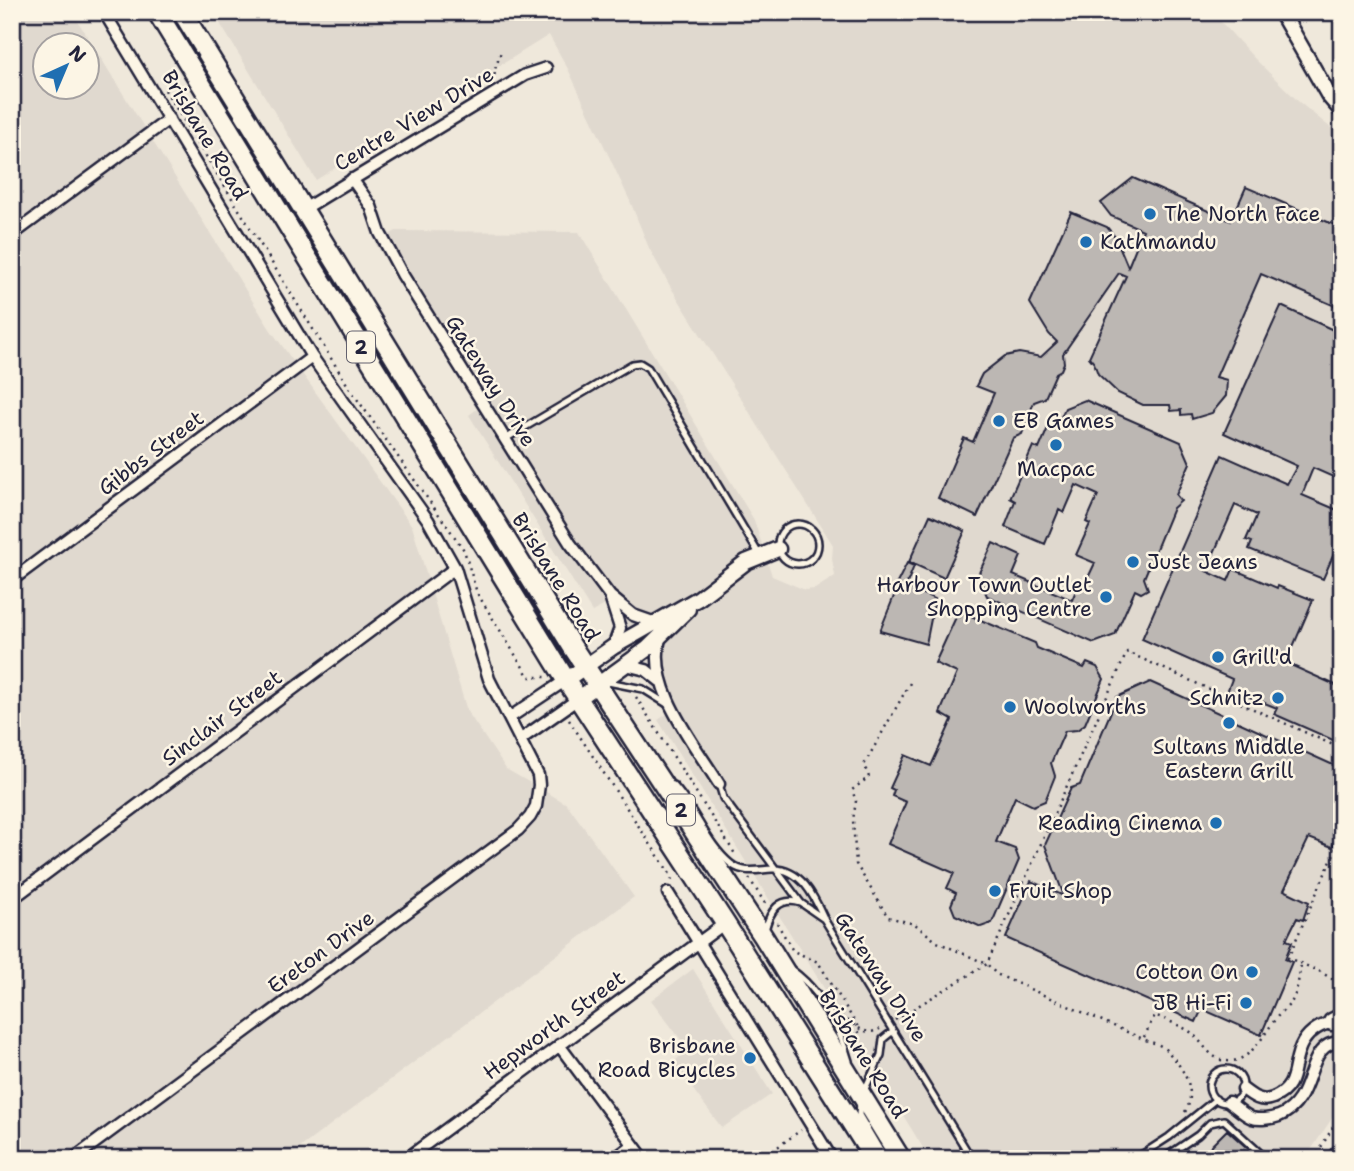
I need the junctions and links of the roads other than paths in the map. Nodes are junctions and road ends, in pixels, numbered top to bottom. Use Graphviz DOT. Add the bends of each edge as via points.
graph roads {
  1 [pos="104,12"];
  2 [pos="157,12"];
  3 [pos="183,12"];
  4 [pos="1281,12"];
  5 [pos="546,68"];
  6 [pos="1342,111"];
  7 [pos="169,119"];
  8 [pos="352,179"];
  9 [pos="304,209"];
  10 [pos="12,235"];
  11 [pos="312,357"];
  12 [pos="505,439"];
  13 [pos="778,550"];
  14 [pos="760,557"];
  15 [pos="455,568"];
  16 [pos="12,580"];
  17 [pos="610,596"];
  18 [pos="699,598"];
  19 [pos="653,622"];
  20 [pos="660,638"];
  21 [pos="613,648"];
  22 [pos="626,665"];
  23 [pos="585,666"];
  24 [pos="660,681"];
  25 [pos="600,683"];
  26 [pos="559,685"];
  27 [pos="578,699"];
  28 [pos="676,714"];
  29 [pos="509,718"];
  30 [pos="523,744"];
  31 [pos="655,769"];
  32 [pos="719,784"];
  33 [pos="774,869"];
  34 [pos="668,893"];
  35 [pos="12,899"];
  36 [pos="801,904"];
  37 [pos="824,919"];
  38 [pos="725,923"];
  39 [pos="763,936"];
  40 [pos="699,942"];
  41 [pos="778,961"];
  42 [pos="1338,1020"];
  43 [pos="892,1031"];
  44 [pos="1342,1042"];
  45 [pos="559,1045"];
  46 [pos="1243,1089"];
  47 [pos="858,1090"];
  48 [pos="1216,1099"];
  49 [pos="1228,1102"];
  50 [pos="633,1145"];
  51 [pos="1342,1151"];
  52 [pos="1164,1158"];
  53 [pos="73,1159"];
  54 [pos="406,1159"];
  55 [pos="614,1159"];
  56 [pos="644,1159"];
  57 [pos="832,1159"];
  58 [pos="874,1159"];
  59 [pos="885,1159"];
  60 [pos="901,1159"];
  61 [pos="972,1159"];
  62 [pos="1135,1159"];
  63 [pos="1262,1159"];
  64 [pos="1335,1159"];
  1 -- 7 [label="street, Brisbane Road"];
  2 -- 26 [label="highway, Brisbane Road / 2"];
  3 -- 9 [label="highway, Brisbane Road / 2"];
  4 -- 6 [label="street"];
  5 -- 8 [label="street, Centre View Drive" via="525,75"];
  7 -- 10 [label="street"];
  7 -- 11 [label="street, Brisbane Road"];
  8 -- 9 [label="street, Centre View Drive"];
  8 -- 12 [label="street, Gateway Drive" via="371,206 402,274"];
  9 -- 23 [label="highway, Brisbane Road / 2"];
  11 -- 15 [label="street, Brisbane Road" via="428,520"];
  11 -- 16 [label="street, Gibbs Street"];
  12 -- 14 [label="lane" via="640,363 648,368"];
  12 -- 17 [label="street, Gateway Drive" via="570,543"];
  13 -- 13 [label="lane" via="781,533 790,525 805,525 817,539 816,552 806,562 789,562"];
  13 -- 14 [label="street"];
  14 -- 18 [label="street" via="746,562"];
  15 -- 29 [label="street, Brisbane Road" via="489,680"];
  15 -- 35 [label="street, Sinclair Street"];
  17 -- 19 [label="street, Gateway Drive" via="633,615"];
  17 -- 21 [label="street, Gateway Drive" via="620,621"];
  18 -- 19 [label="street"];
  18 -- 20 [label="street"];
  19 -- 21 [label="street"];
  20 -- 22 [label="street"];
  20 -- 24 [label="street, Gateway Drive" via="656,653"];
  21 -- 23 [label="street"];
  22 -- 24 [label="street" via="646,670"];
  22 -- 25 [label="street"];
  23 -- 25 [label="highway, Brisbane Road / 2"];
  23 -- 26 [label="street"];
  24 -- 28 [label="street, Gateway Drive"];
  25 -- 27 [label="street"];
  25 -- 28 [label="lane" via="643,689"];
  25 -- 31 [label="highway, Brisbane Road / 2"];
  26 -- 27 [label="highway, Brisbane Road / 2"];
  26 -- 29 [label="street"];
  27 -- 30 [label="street"];
  27 -- 38 [label="highway, Brisbane Road / 2"];
  28 -- 32 [label="street, Gateway Drive"];
  29 -- 30 [label="street, Brisbane Road"];
  30 -- 53 [label="street, Ereton Drive" via="539,785 536,806 518,830"];
  31 -- 33 [label="lane" via="687,801 729,863 745,871"];
  31 -- 39 [label="highway, Brisbane Road / 2"];
  32 -- 33 [label="lane, Gateway Drive" via="723,797"];
  33 -- 36 [label="lane, Gateway Drive"];
  33 -- 37 [label="lane" via="802,880"];
  34 -- 40 [label="street"];
  36 -- 37 [label="lane, Gateway Drive"];
  36 -- 39 [label="lane" via="788,901 775,907"];
  37 -- 43 [label="lane, Gateway Drive"];
  38 -- 40 [label="street, Hepworth Street"];
  38 -- 58 [label="highway, Brisbane Road / 2"];
  39 -- 41 [label="highway, Brisbane Road / 2"];
  40 -- 45 [label="street, Hepworth Street"];
  40 -- 57 [label="street"];
  41 -- 47 [label="highway, Brisbane Road / 2"];
  41 -- 47 [label="lane" via="806,981 831,1017"];
  42 -- 46 [label="street" via="1314,1030 1303,1042 1292,1081 1283,1093 1268,1100"];
  43 -- 47 [label="lane" via="883,1039 881,1055"];
  43 -- 61 [label="lane, Gateway Drive"];
  44 -- 49 [label="street" via="1321,1049 1297,1104 1286,1113 1272,1119 1252,1118"];
  45 -- 50 [label="street"];
  45 -- 54 [label="street, Hepworth Street"];
  46 -- 48 [label="lane" via="1233,1070 1219,1070 1209,1086"];
  46 -- 49 [label="lane"];
  47 -- 59 [label="lane" via="859,1115"];
  47 -- 60 [label="highway, Brisbane Road / 2"];
  48 -- 49 [label="lane"];
  48 -- 62 [label="lane"];
  50 -- 55 [label="street"];
  50 -- 56 [label="street"];
  51 -- 64 [label="main road"];
  52 -- 63 [label="lane" via="1210,1123 1224,1120"];
}
